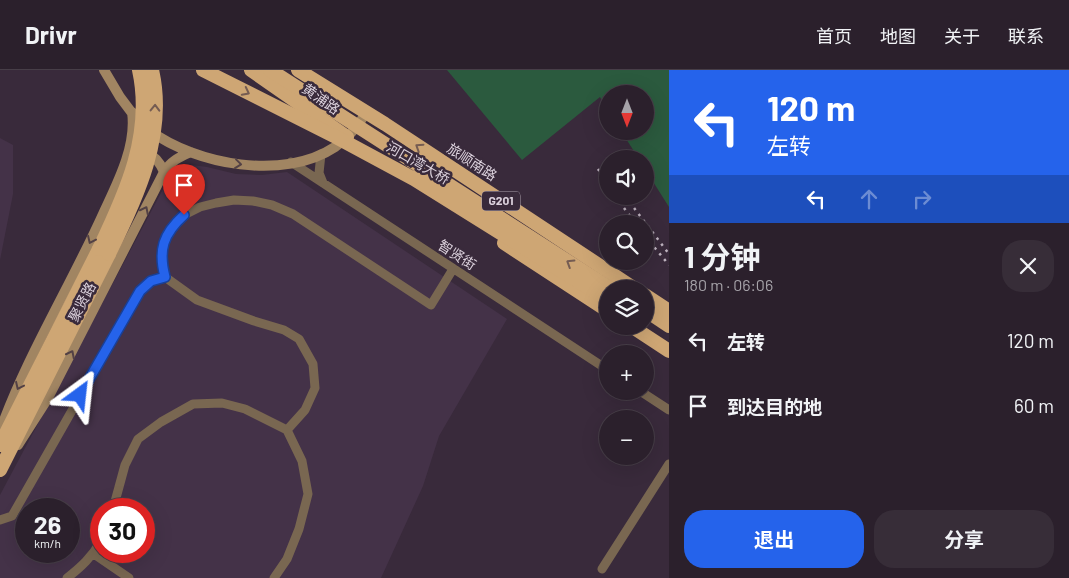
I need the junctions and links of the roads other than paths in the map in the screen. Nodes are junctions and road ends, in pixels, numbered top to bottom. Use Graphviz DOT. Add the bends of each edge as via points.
graph roads {
  1 [pos="104,70"];
  2 [pos="139,70"];
  3 [pos="152,70"];
  4 [pos="203,70"];
  5 [pos="251,70"];
  6 [pos="270,70"];
  7 [pos="298,70"];
  8 [pos="132,112"];
  9 [pos="366,113"];
  10 [pos="347,137"];
  11 [pos="129,150"];
  12 [pos="190,152"];
  13 [pos="321,154"];
  14 [pos="290,162"];
  15 [pos="164,172"];
  16 [pos="323,184"];
  17 [pos="104,251"];
  18 [pos="453,269"];
  19 [pos="165,277"];
  20 [pos="621,280"];
  21 [pos="599,281"];
  22 [pos="599,294"];
  23 [pos="654,301"];
  24 [pos="599,305"];
  25 [pos="669,311"];
  26 [pos="654,319"];
  27 [pos="654,324"];
  28 [pos="669,326"];
  29 [pos="645,335"];
  30 [pos="669,340"];
  31 [pos="55,350"];
  32 [pos="669,351"];
  33 [pos="599,364"];
  34 [pos="654,400"];
  35 [pos="669,410"];
  36 [pos="287,430"];
  37 [pos="0,431"];
  38 [pos="0,445"];
  39 [pos="669,464"];
  40 [pos="0,470"];
  41 [pos="116,498"];
  42 [pos="0,520"];
  43 [pos="90,558"];
  44 [pos="107,563"];
  45 [pos="602,569"];
  46 [pos="67,578"];
  47 [pos="129,578"];
  48 [pos="274,578"];
  1 -- 8 [label="main road"];
  2 -- 17 [label="highway, bridge" via="144,111 139,146"];
  17 -- 3 [label="highway, one-way, bridge" via="134,200 150,151 156,105"];
  4 -- 22 [label="highway, 河口湾大桥, one-way, bridge" via="414,178"];
  5 -- 10 [label="highway, 黄浦路 / G201"];
  21 -- 6 [label="highway, 河口湾大桥, one-way, bridge"];
  7 -- 9 [label="highway, 黄浦路 / G201"];
  8 -- 11 [label="main road, 聚贤路"];
  8 -- 12 [label="main road" via="150,132"];
  9 -- 10 [label="main road"];
  20 -- 9 [label="highway, 旅顺南路 / G201, one-way"];
  10 -- 13 [label="main road"];
  10 -- 24 [label="highway, G201"];
  11 -- 15 [label="main road" via="140,150 156,158"];
  11 -- 37 [label="main road, 聚贤路, one-way" via="90,244 19,384"];
  12 -- 14 [label="main road, one-way" via="230,163"];
  12 -- 15 [label="main road, 聚贤路" via="169,164"];
  13 -- 14 [label="main road"];
  13 -- 16 [label="street" via="319,173"];
  14 -- 16 [label="street, 智贤街"];
  40 -- 15 [label="main road, 聚贤路, one-way" via="48,398"];
  16 -- 18 [label="street, 智贤街"];
  17 -- 31 [label="highway"];
  18 -- 19 [label="street" via="431,305 293,214 272,205 234,200 200,208 184,215 174,225 163,244"];
  18 -- 33 [label="street, 智贤街"];
  19 -- 36 [label="street" via="197,300 284,330 299,339 313,364 315,388 305,410"];
  19 -- 42 [label="street" via="151,281 140,291 12,516"];
  23 -- 25 [label="highway"];
  26 -- 28 [label="highway"];
  27 -- 30 [label="highway"];
  29 -- 32 [label="highway"];
  31 -- 38 [label="highway"];
  31 -- 40 [label="highway"];
  34 -- 35 [label="street"];
  36 -- 41 [label="street" via="245,409 222,403 193,404 138,439 124,464"];
  36 -- 48 [label="street" via="302,461 308,494 287,559"];
  39 -- 45 [label="street"];
  43 -- 46 [label="street"];
  44 -- 47 [label="street"];
}
